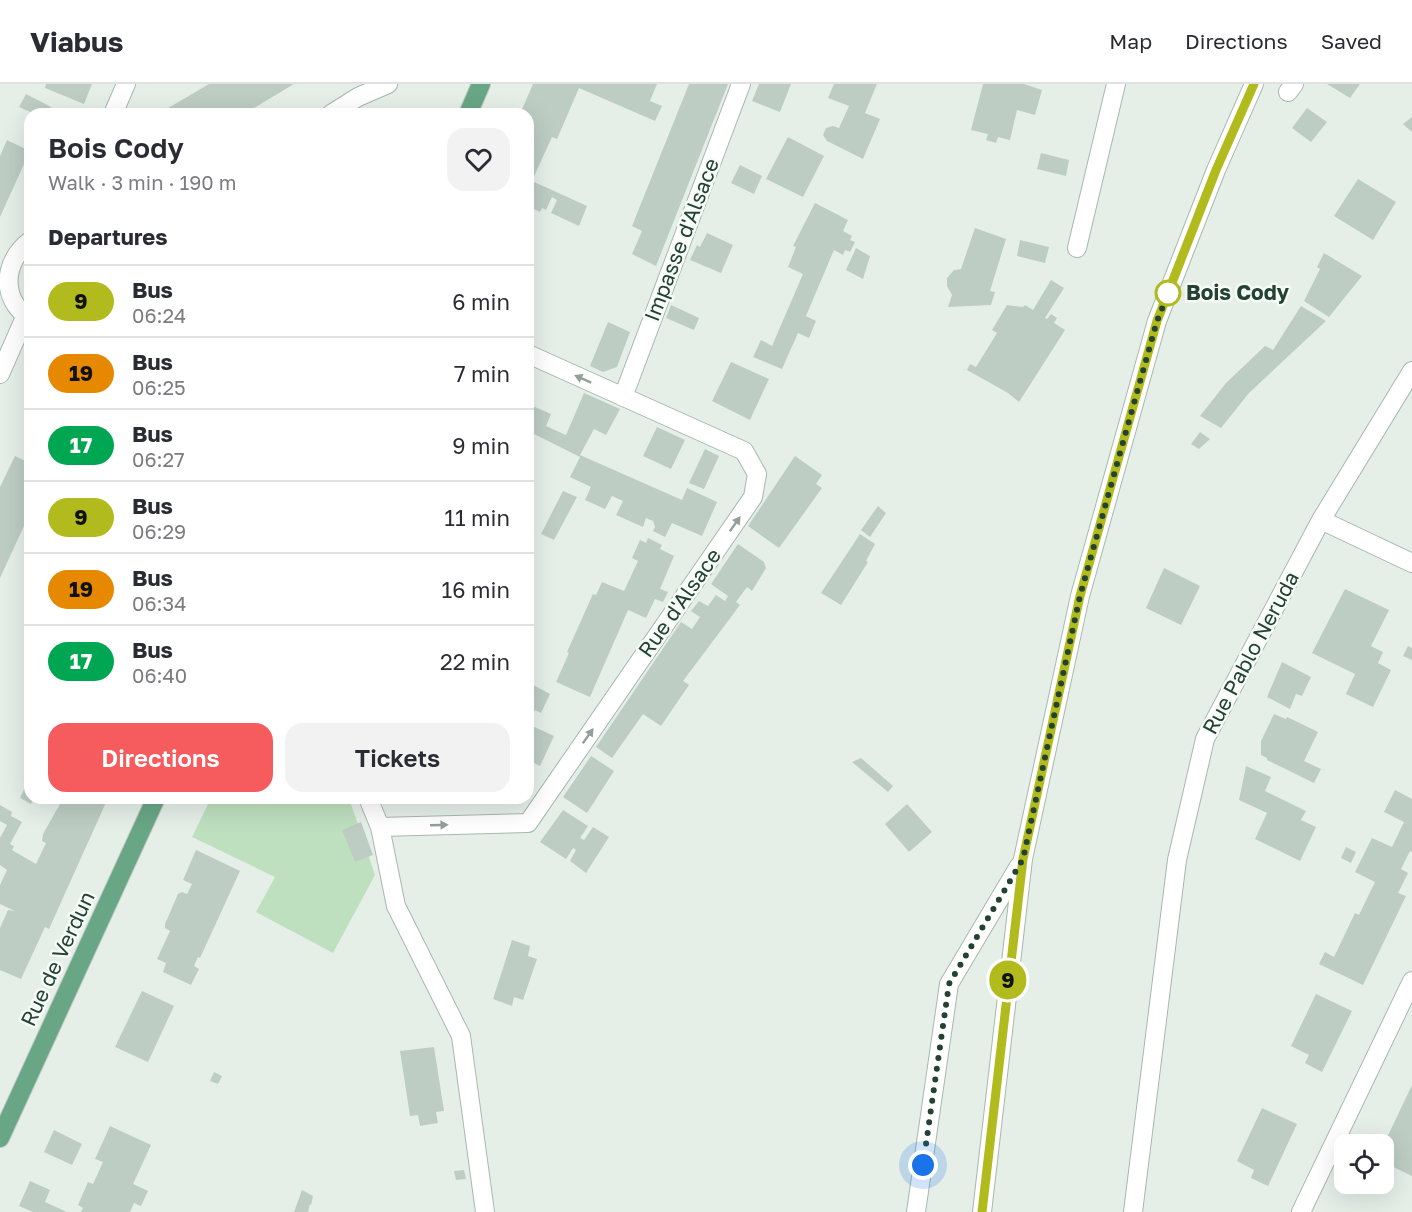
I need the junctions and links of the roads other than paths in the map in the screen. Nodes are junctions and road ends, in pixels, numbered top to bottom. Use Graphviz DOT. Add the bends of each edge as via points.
graph roads {
  1 [pos="126,84"];
  2 [pos="388,84"];
  3 [pos="482,84"];
  4 [pos="741,84"];
  5 [pos="1116,84"];
  6 [pos="1254,84"];
  7 [pos="116,108"];
  8 [pos="340,108"];
  9 [pos="471,108"];
  10 [pos="24,245"];
  11 [pos="1077,248"];
  12 [pos="4,272"];
  13 [pos="24,312"];
  14 [pos="24,324"];
  15 [pos="534,357"];
  16 [pos="1412,371"];
  17 [pos="0,374"];
  18 [pos="623,397"];
  19 [pos="1321,520"];
  20 [pos="1412,563"];
  21 [pos="153,804"];
  22 [pos="370,804"];
  23 [pos="380,827"];
  24 [pos="1023,859"];
  25 [pos="1412,981"];
  26 [pos="0,1138"];
  27 [pos="485,1212"];
  28 [pos="916,1212"];
  29 [pos="982,1212"];
  30 [pos="1133,1212"];
  31 [pos="1301,1212"];
  1 -- 7 [label="street"];
  2 -- 8 [label="street"];
  3 -- 9 [label="main road"];
  4 -- 18 [label="street, Impasse d'Alsace"];
  5 -- 11 [label="street"];
  6 -- 24 [label="street" via="1157,321 1080,596"];
  10 -- 12 [label="street"];
  12 -- 13 [label="street" via="13,301"];
  14 -- 17 [label="street"];
  18 -- 15 [label="street, Rue d'Alsace, one-way"];
  16 -- 19 [label="street, Rue Pablo Neruda"];
  23 -- 18 [label="street, Rue d'Alsace, one-way" via="528,823 753,497 757,474 744,452"];
  19 -- 20 [label="street"];
  19 -- 30 [label="street, Rue Pablo Neruda" via="1205,739 1177,860"];
  21 -- 26 [label="main road, Rue de Verdun"];
  22 -- 23 [label="street"];
  23 -- 27 [label="street" via="396,906 461,1036"];
  24 -- 28 [label="street" via="949,984"];
  24 -- 29 [label="street"];
  25 -- 31 [label="street"];
}
